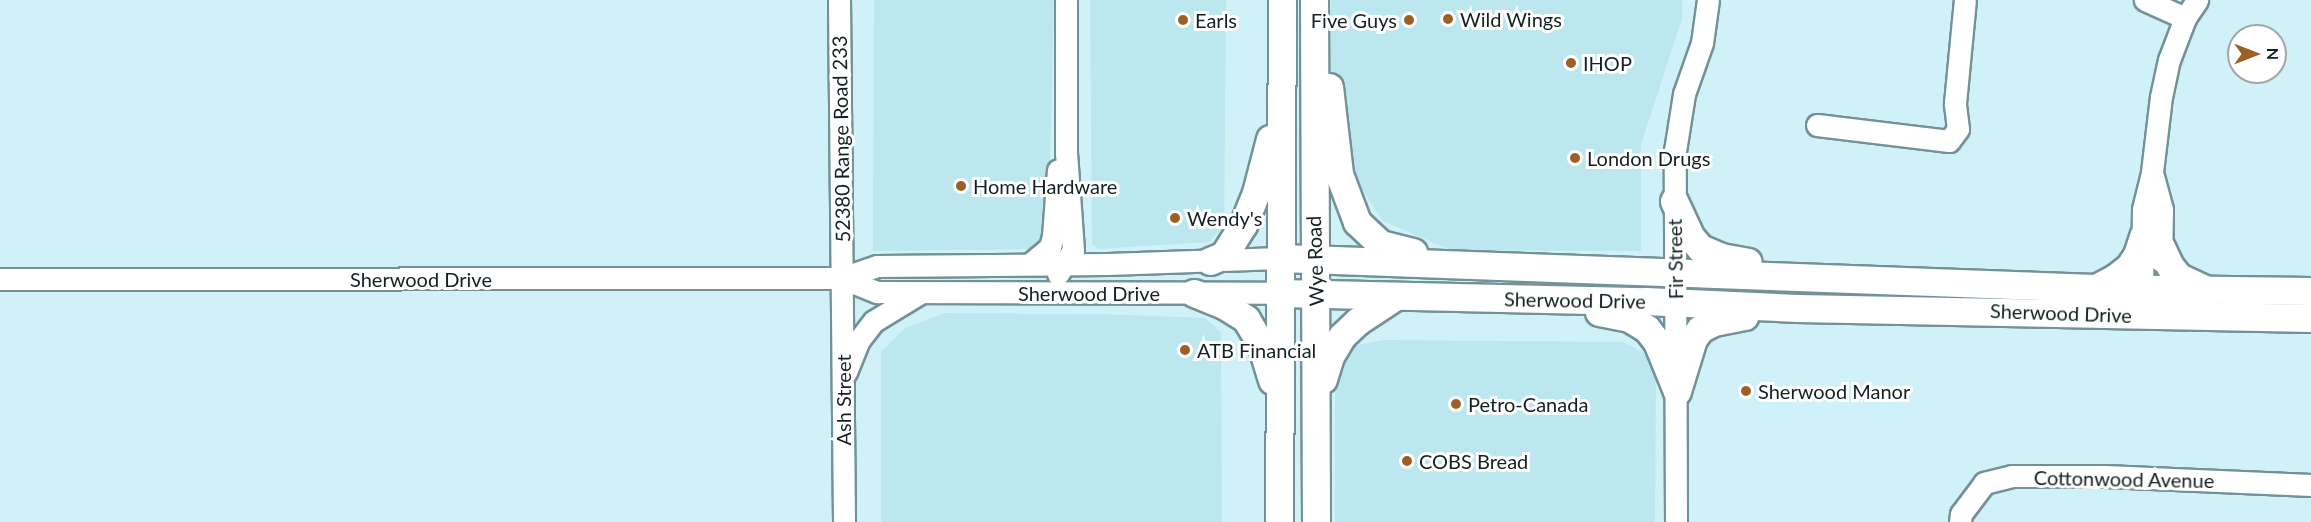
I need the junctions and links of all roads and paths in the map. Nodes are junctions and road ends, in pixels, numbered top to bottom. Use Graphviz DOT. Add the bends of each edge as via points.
graph roads {
  1 [pos="839,0"];
  2 [pos="1066,0"];
  3 [pos="1282,0"];
  4 [pos="1314,0"];
  5 [pos="1319,0"];
  6 [pos="1708,0"];
  7 [pos="1965,0"];
  8 [pos="2145,0"];
  9 [pos="2196,0"];
  10 [pos="2185,18"];
  11 [pos="1280,103"];
  12 [pos="1817,125"];
  13 [pos="1066,153"];
  14 [pos="1674,201"];
  15 [pos="2152,242"];
  16 [pos="1280,258"];
  17 [pos="1314,260"];
  18 [pos="1210,261"];
  19 [pos="1030,264"];
  20 [pos="1066,264"];
  21 [pos="1533,269"];
  22 [pos="1676,273"];
  23 [pos="1838,277"];
  24 [pos="842,278"];
  25 [pos="0,279"];
  26 [pos="2095,288"];
  27 [pos="2151,288"];
  28 [pos="2207,290"];
  29 [pos="2311,291"];
  30 [pos="921,292"];
  31 [pos="969,292"];
  32 [pos="1280,292"];
  33 [pos="1194,293"];
  34 [pos="1317,294"];
  35 [pos="1396,296"];
  36 [pos="1551,301"];
  37 [pos="1676,302"];
  38 [pos="1797,308"];
  39 [pos="2151,316"];
  40 [pos="2311,318"];
  41 [pos="843,381"];
  42 [pos="1677,391"];
  43 [pos="1317,397"];
  44 [pos="1280,413"];
  45 [pos="2311,485"];
  46 [pos="844,522"];
  47 [pos="1279,522"];
  48 [pos="1316,522"];
  49 [pos="1676,522"];
  50 [pos="1960,522"];
  1 -- 24 [label="street, 52380 Range Road 233"];
  2 -- 13 [label="street"];
  3 -- 11 [label="main road, Wye Road"];
  4 -- 17 [label="main road, Wye Road"];
  5 -- 21 [label="main road" via="1339,174 1350,208 1366,232 1390,248 1488,258"];
  6 -- 14 [label="street, Fir Street" via="1702,43 1677,128"];
  7 -- 12 [label="street" via="1955,103 1958,129 1949,141"];
  8 -- 10 [label="street"];
  9 -- 10 [label="street"];
  10 -- 15 [label="street" via="2169,60 2143,209"];
  11 -- 16 [label="main road, Wye Road"];
  11 -- 18 [label="main road" via="1248,213 1229,249"];
  13 -- 19 [label="street" via="1056,176 1050,247"];
  13 -- 20 [label="street" via="1073,250"];
  14 -- 22 [label="street, Fir Street"];
  14 -- 23 [label="main road" via="1690,236 1705,251"];
  15 -- 26 [label="main road" via="2129,267"];
  15 -- 27 [label="street"];
  15 -- 28 [label="main road" via="2179,277"];
  16 -- 17 [label="main road, Sherwood Drive"];
  16 -- 18 [label="street, Sherwood Drive"];
  16 -- 32 [label="main road, Wye Road"];
  17 -- 21 [label="main road, Sherwood Drive"];
  17 -- 34 [label="main road, Wye Road"];
  18 -- 20 [label="street, Sherwood Drive"];
  19 -- 20 [label="street, Sherwood Drive"];
  19 -- 24 [label="street, Sherwood Drive" via="877,266"];
  20 -- 31 [label="street" via="1059,274 988,279"];
  21 -- 22 [label="main road, Sherwood Drive"];
  22 -- 23 [label="main road, Sherwood Drive"];
  22 -- 37 [label="street, Fir Street"];
  23 -- 26 [label="main road, Sherwood Drive"];
  24 -- 25 [label="street, Sherwood Drive"];
  24 -- 30 [label="street, Sherwood Drive" via="878,292"];
  24 -- 41 [label="street, Ash Street"];
  26 -- 27 [label="main road, Sherwood Drive"];
  27 -- 28 [label="main road, Sherwood Drive"];
  27 -- 39 [label="street"];
  28 -- 29 [label="main road, Sherwood Drive"];
  30 -- 31 [label="street, Sherwood Drive"];
  30 -- 41 [label="street" via="887,311 866,330"];
  31 -- 33 [label="street, Sherwood Drive"];
  32 -- 33 [label="street, Sherwood Drive"];
  32 -- 34 [label="main road, Sherwood Drive"];
  32 -- 44 [label="main road, Wye Road"];
  33 -- 44 [label="main road" via="1239,313 1255,331"];
  34 -- 35 [label="main road, Sherwood Drive"];
  34 -- 43 [label="main road, Wye Road"];
  35 -- 36 [label="main road, Sherwood Drive"];
  35 -- 43 [label="main road" via="1342,336 1330,356"];
  36 -- 37 [label="main road, Sherwood Drive"];
  36 -- 42 [label="main road" via="1640,323 1657,342"];
  37 -- 38 [label="main road, Sherwood Drive"];
  37 -- 42 [label="street, Fir Street"];
  38 -- 39 [label="main road, Sherwood Drive"];
  38 -- 42 [label="main road" via="1714,322 1700,329 1693,339"];
  39 -- 40 [label="main road, Sherwood Drive"];
  41 -- 46 [label="street, Ash Street"];
  42 -- 49 [label="street, Fir Street"];
  43 -- 48 [label="main road, Wye Road"];
  44 -- 47 [label="main road, Wye Road"];
  45 -- 50 [label="street, Cottonwood Avenue" via="2012,476 1984,483 1961,514"];
}
